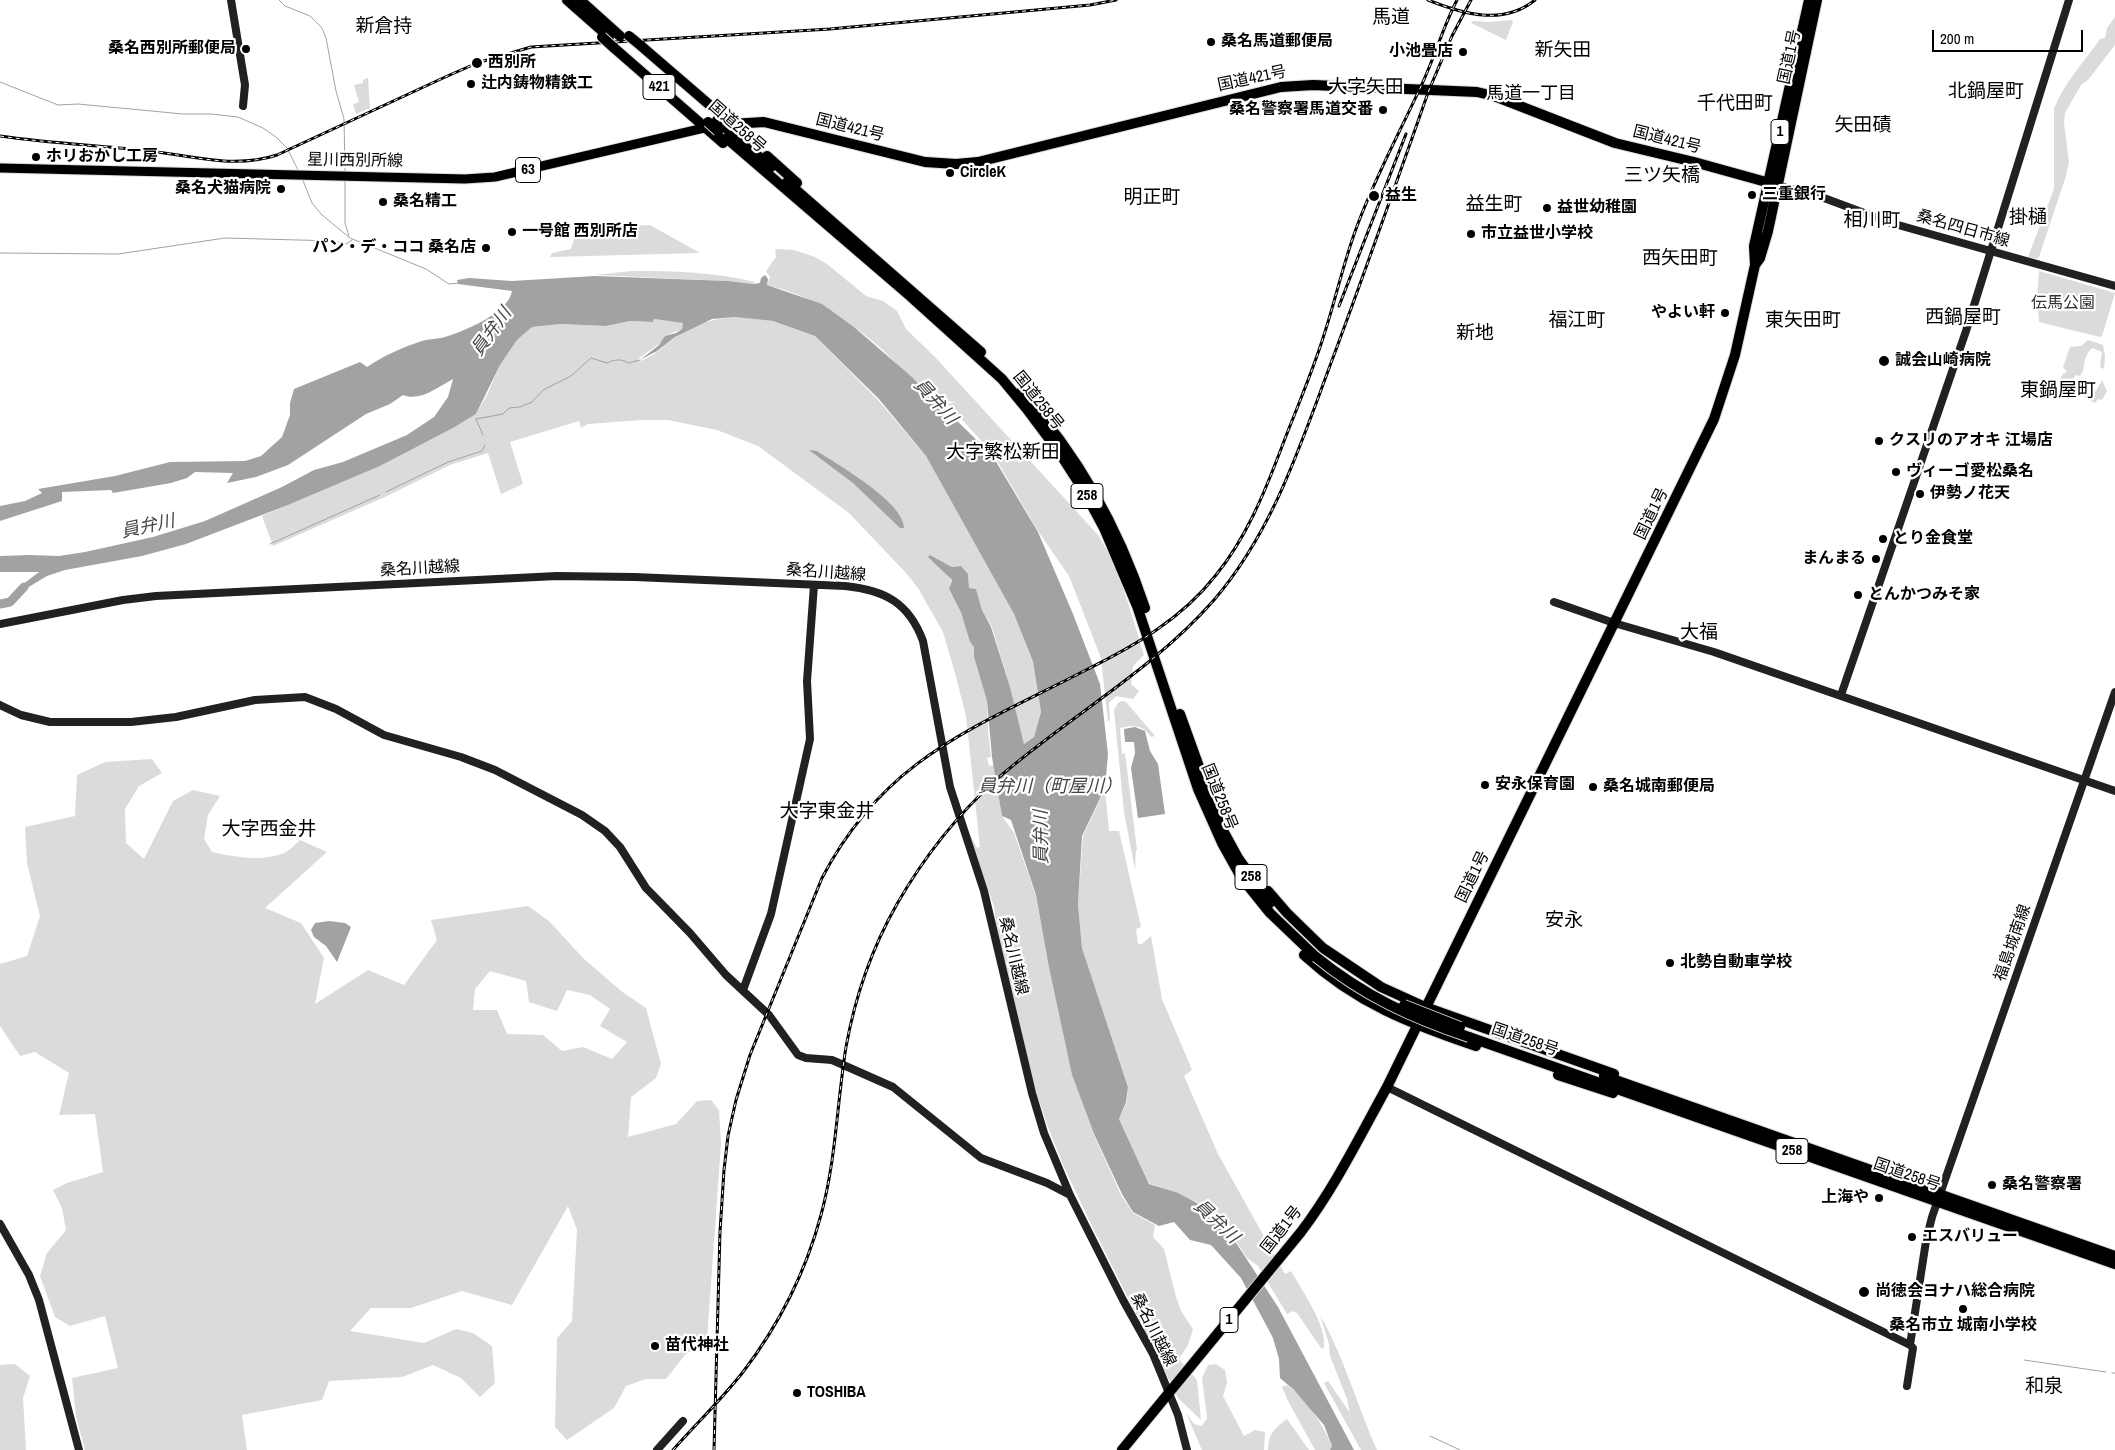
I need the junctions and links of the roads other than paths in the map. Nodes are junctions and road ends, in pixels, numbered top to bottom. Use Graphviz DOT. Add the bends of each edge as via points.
graph roads {
  1 [pos="231,0"];
  2 [pos="567,0"];
  3 [pos="580,0"];
  4 [pos="1809,0"];
  5 [pos="1818,0"];
  6 [pos="2069,0"];
  7 [pos="592,16"];
  8 [pos="621,41"];
  9 [pos="243,106"];
  10 [pos="718,126"];
  11 [pos="0,168"];
  12 [pos="1773,184"];
  13 [pos="853,249"];
  14 [pos="1992,250"];
  15 [pos="2115,286"];
  16 [pos="814,585"];
  17 [pos="1554,602"];
  18 [pos="1614,623"];
  19 [pos="0,624"];
  20 [pos="2115,692"];
  21 [pos="1842,695"];
  22 [pos="0,705"];
  23 [pos="1185,751"];
  24 [pos="2085,780"];
  25 [pos="1205,786"];
  26 [pos="2115,791"];
  27 [pos="1318,955"];
  28 [pos="743,990"];
  29 [pos="1425,1007"];
  30 [pos="1416,1025"];
  31 [pos="1470,1034"];
  32 [pos="1386,1087"];
  33 [pos="1634,1094"];
  34 [pos="1658,1094"];
  35 [pos="1070,1195"];
  36 [pos="1938,1197"];
  37 [pos="0,1224"];
  38 [pos="2115,1256"];
  39 [pos="2115,1264"];
  40 [pos="1910,1345"];
  41 [pos="1907,1386"];
  42 [pos="1169,1394"];
  43 [pos="683,1421"];
  44 [pos="79,1450"];
  45 [pos="657,1450"];
  46 [pos="1122,1450"];
  47 [pos="1187,1450"];
  1 -- 9 [label="street" via="245,85"];
  2 -- 7 [label="highway, 国道258号 / 258"];
  3 -- 7 [label="highway, 国道258号 / 258"];
  4 -- 12 [label="highway, 国道1号 / 1"];
  5 -- 12 [label="highway, 国道1号 / 1"];
  6 -- 14 [label="street"];
  7 -- 8 [label="highway, 国道258号 / 258"];
  7 -- 8 [label="highway, 421"];
  8 -- 10 [label="highway, 国道258号 / 258"];
  8 -- 10 [label="highway, 421"];
  10 -- 11 [label="main road, 星川西別所線 / 63" via="495,177 465,179"];
  10 -- 12 [label="highway, 国道421号" via="764,122 926,162 956,164 978,162 1281,87 1313,85 1480,92 1615,143"];
  10 -- 13 [label="highway, 国道258号 / 258"];
  10 -- 13 [label="highway" via="833,239"];
  10 -- 25 [label="highway, 国道258号 / 258" via="882,263 1006,375 1065,447 1107,516 1143,602"];
  12 -- 14 [label="street, 桑名四日市線" via="1824,198 1892,223"];
  12 -- 18 [label="highway, 国道1号 / 1" via="1754,246 1755,265 1735,355 1714,419"];
  13 -- 23 [label="highway, 国道258号 / 258" via="1002,379 1059,452 1104,528 1130,588"];
  14 -- 15 [label="street, 桑名四日市線"];
  14 -- 21 [label="street"];
  16 -- 19 [label="street, 桑名川越線" via="558,576 156,596"];
  16 -- 28 [label="street" via="807,681 810,739 771,914"];
  16 -- 35 [label="street, 桑名川越線" via="862,588 885,595 902,606 918,628 927,658 950,787 984,891 1032,1093"];
  17 -- 18 [label="street"];
  18 -- 21 [label="street"];
  18 -- 29 [label="highway, 国道1号 / 1"];
  20 -- 24 [label="street, 福島城南線"];
  21 -- 24 [label="street"];
  22 -- 28 [label="street" via="38,720 72,723 156,720 274,698 305,697 317,701 384,735 495,770 589,819 620,847 646,888"];
  23 -- 27 [label="highway, 国道258号 / 258" via="1215,829 1242,877 1270,913"];
  23 -- 30 [label="highway" via="1187,773 1211,835 1237,880 1269,923 1318,968 1343,986 1386,1012"];
  24 -- 26 [label="street"];
  24 -- 36 [label="street, 福島城南線"];
  25 -- 27 [label="highway, 国道258号 / 258" via="1220,825 1256,885"];
  25 -- 29 [label="highway" via="1252,868 1302,929 1364,976"];
  27 -- 31 [label="highway, 国道258号 / 258, bridge" via="1336,973 1376,1000 1428,1023"];
  28 -- 35 [label="street" via="769,1015 798,1055 832,1060 892,1087 981,1158"];
  29 -- 30 [label="highway, 国道1号 / 1"];
  29 -- 34 [label="highway" via="1639,1083"];
  30 -- 32 [label="highway, 国道1号 / 1"];
  30 -- 33 [label="highway" via="1597,1088 1616,1094"];
  31 -- 33 [label="highway, 国道258号 / 258"];
  31 -- 34 [label="highway, 国道258号 / 258"];
  32 -- 40 [label="street"];
  32 -- 42 [label="highway, 国道1号 / 1" via="1312,1218"];
  33 -- 36 [label="highway, 国道258号 / 258"];
  34 -- 36 [label="highway, 国道258号 / 258"];
  35 -- 42 [label="street, 桑名川越線" via="1153,1354"];
  36 -- 38 [label="highway, 国道258号 / 258"];
  36 -- 39 [label="highway, 国道258号 / 258"];
  36 -- 40 [label="street, 福島城南線" via="1926,1241"];
  37 -- 44 [label="street" via="29,1275 39,1300"];
  40 -- 41 [label="street, 福島城南線" via="1913,1348"];
  42 -- 46 [label="highway, 国道1号 / 1"];
  42 -- 47 [label="street, 桑名川越線"];
  43 -- 45 [label="street"];
}
